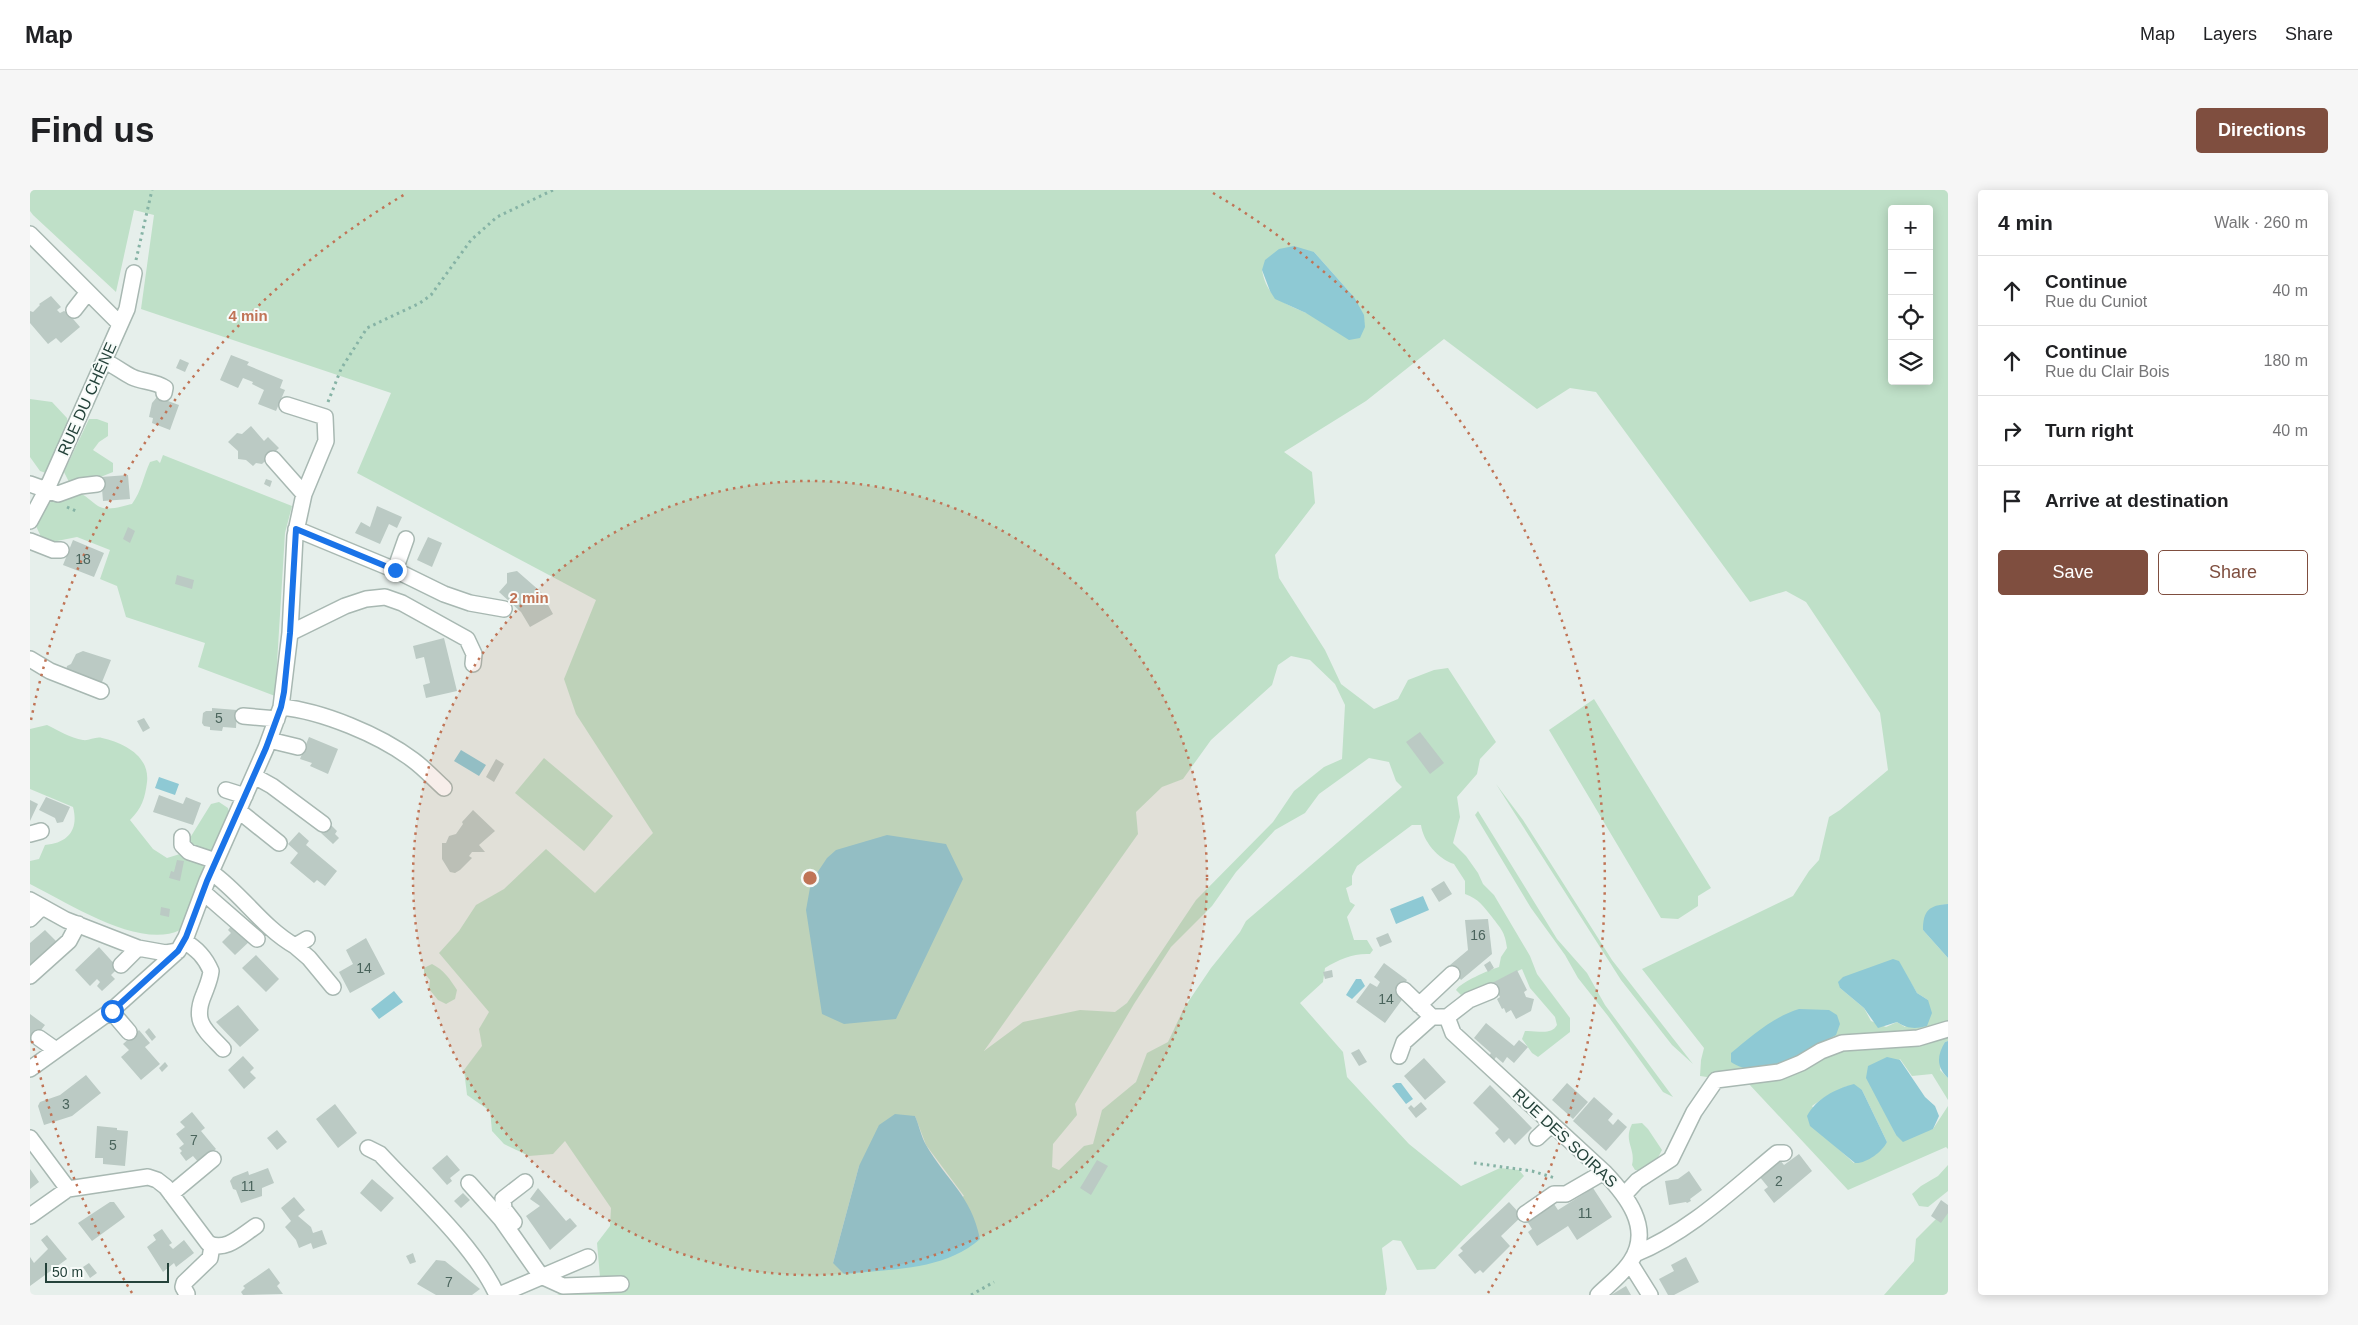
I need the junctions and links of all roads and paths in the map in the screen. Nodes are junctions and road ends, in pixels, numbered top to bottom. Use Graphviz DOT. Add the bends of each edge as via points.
graph roads {
  1 [pos="152,190"];
  2 [pos="552,190"];
  3 [pos="32,238"];
  4 [pos="134,273"];
  5 [pos="88,292"];
  6 [pos="74,310"];
  7 [pos="120,324"];
  8 [pos="104,360"];
  9 [pos="164,393"];
  10 [pos="287,406"];
  11 [pos="324,418"];
  12 [pos="273,459"];
  13 [pos="30,484"];
  14 [pos="97,484"];
  15 [pos="46,491"];
  16 [pos="304,494"];
  17 [pos="31,519"];
  18 [pos="296,529"];
  19 [pos="406,539"];
  20 [pos="30,541"];
  21 [pos="60,550"];
  22 [pos="395,570"];
  23 [pos="504,609"];
  24 [pos="290,633"];
  25 [pos="30,659"];
  26 [pos="472,664"];
  27 [pos="101,691"];
  28 [pos="279,713"];
  29 [pos="242,716"];
  30 [pos="269,740"];
  31 [pos="298,747"];
  32 [pos="254,776"];
  33 [pos="444,788"];
  34 [pos="226,790"];
  35 [pos="245,796"];
  36 [pos="239,811"];
  37 [pos="323,824"];
  38 [pos="182,837"];
  39 [pos="279,843"];
  40 [pos="213,867"];
  41 [pos="203,892"];
  42 [pos="36,904"];
  43 [pos="30,919"];
  44 [pos="78,924"];
  45 [pos="256,939"];
  46 [pos="181,946"];
  47 [pos="138,948"];
  48 [pos="122,965"];
  49 [pos="1452,974"];
  50 [pos="30,976"];
  51 [pos="333,987"];
  52 [pos="1404,990"];
  53 [pos="1491,991"];
  54 [pos="1419,1005"];
  55 [pos="112,1011"];
  56 [pos="1439,1017"];
  57 [pos="1948,1029"];
  58 [pos="129,1032"];
  59 [pos="39,1038"];
  60 [pos="223,1049"];
  61 [pos="56,1050"];
  62 [pos="1399,1056"];
  63 [pos="30,1070"];
  64 [pos="1552,1124"];
  65 [pos="30,1138"];
  66 [pos="1537,1138"];
  67 [pos="368,1148"];
  68 [pos="1784,1153"];
  69 [pos="213,1159"];
  70 [pos="1474,1163"];
  71 [pos="1604,1172"];
  72 [pos="469,1182"];
  73 [pos="525,1182"];
  74 [pos="1579,1187"];
  75 [pos="68,1189"];
  76 [pos="171,1194"];
  77 [pos="1625,1194"];
  78 [pos="1526,1214"];
  79 [pos="30,1216"];
  80 [pos="256,1226"];
  81 [pos="212,1246"];
  82 [pos="588,1257"];
  83 [pos="1633,1259"];
  84 [pos="541,1276"];
  85 [pos="994,1282"];
  86 [pos="621,1284"];
  87 [pos="188,1294"];
  88 [pos="498,1295"];
  89 [pos="971,1295"];
  90 [pos="1598,1295"];
  91 [pos="1650,1295"];
  1 -- 4 [label="path"];
  2 -- 11 [label="path" via="496,217 471,240 431,295 420,304 367,328 341,369"];
  3 -- 5 [label="street"];
  4 -- 7 [label="street, RUE DU CHÊNE"];
  5 -- 6 [label="street"];
  5 -- 7 [label="street"];
  7 -- 8 [label="street, RUE DU CHÊNE"];
  8 -- 9 [label="street" via="132,377 160,384 165,388"];
  8 -- 15 [label="street, RUE DU CHÊNE"];
  10 -- 11 [label="street"];
  11 -- 16 [label="street" via="326,441"];
  12 -- 16 [label="street"];
  13 -- 15 [label="street"];
  14 -- 15 [label="street" via="58,494"];
  15 -- 17 [label="street, RUE DU CHÊNE"];
  16 -- 18 [label="street"];
  18 -- 22 [label="street"];
  18 -- 24 [label="street"];
  19 -- 22 [label="street"];
  20 -- 21 [label="street"];
  22 -- 23 [label="street" via="444,594"];
  24 -- 26 [label="street" via="345,606 366,599 385,598 402,603 467,640 474,654"];
  24 -- 28 [label="street"];
  25 -- 27 [label="street" via="50,671"];
  28 -- 29 [label="street"];
  28 -- 30 [label="street"];
  28 -- 33 [label="street" via="304,710 325,716 412,759"];
  30 -- 31 [label="street"];
  30 -- 32 [label="street"];
  32 -- 35 [label="street"];
  32 -- 37 [label="street"];
  34 -- 35 [label="street"];
  35 -- 36 [label="street"];
  36 -- 39 [label="street"];
  36 -- 40 [label="street"];
  38 -- 40 [label="street" via="182,845 189,852"];
  40 -- 41 [label="street"];
  40 -- 51 [label="street" via="279,937 301,942"];
  41 -- 45 [label="street"];
  41 -- 46 [label="street"];
  42 -- 43 [label="street"];
  42 -- 44 [label="street"];
  44 -- 47 [label="street"];
  44 -- 50 [label="street" via="69,941"];
  46 -- 47 [label="street" via="166,953"];
  46 -- 55 [label="street"];
  46 -- 60 [label="street" via="198,951 211,972 199,1008 199,1021"];
  47 -- 48 [label="street"];
  49 -- 54 [label="street"];
  52 -- 54 [label="street"];
  53 -- 56 [label="street"];
  54 -- 56 [label="street"];
  55 -- 58 [label="street"];
  55 -- 61 [label="street"];
  56 -- 62 [label="street" via="1404,1042"];
  56 -- 64 [label="street, RUE DES SOIRAS" via="1452,1033"];
  57 -- 77 [label="street" via="1918,1038 1842,1043 1778,1072 1716,1080 1694,1112 1671,1159 1637,1181"];
  59 -- 61 [label="street"];
  61 -- 63 [label="street"];
  64 -- 66 [label="street"];
  64 -- 71 [label="street, RUE DES SOIRAS"];
  65 -- 75 [label="street"];
  67 -- 88 [label="street" via="380,1154 474,1255"];
  68 -- 83 [label="street" via="1777,1153 1736,1189 1703,1206 1656,1245"];
  69 -- 76 [label="street"];
  70 -- 74 [label="path" via="1532,1171"];
  71 -- 74 [label="street"];
  71 -- 77 [label="street, RUE DES SOIRAS"];
  72 -- 84 [label="street" via="501,1219"];
  73 -- 84 [label="street" via="503,1199 504,1209 539,1258"];
  74 -- 78 [label="street" via="1566,1194 1554,1194"];
  75 -- 76 [label="street" via="148,1177 157,1180"];
  75 -- 79 [label="street"];
  76 -- 81 [label="street"];
  77 -- 83 [label="street, RUE DES SOIRAS" via="1633,1209 1639,1235"];
  80 -- 81 [label="street" via="226,1246"];
  81 -- 87 [label="street" via="210,1258 184,1283"];
  82 -- 84 [label="street"];
  83 -- 90 [label="street"];
  83 -- 91 [label="street"];
  84 -- 86 [label="street" via="563,1286"];
  84 -- 88 [label="street"];
  85 -- 89 [label="path"];
}
